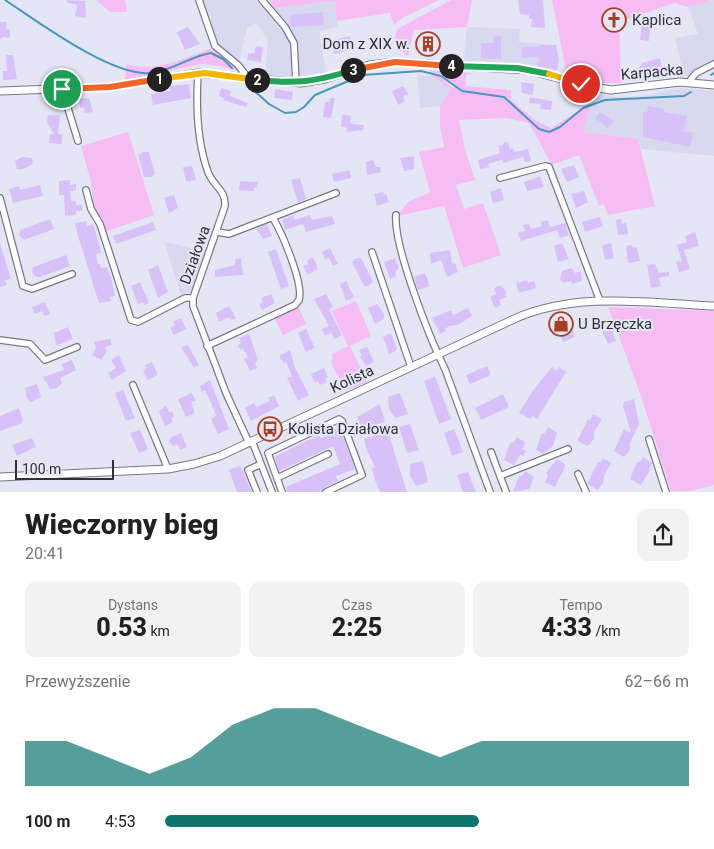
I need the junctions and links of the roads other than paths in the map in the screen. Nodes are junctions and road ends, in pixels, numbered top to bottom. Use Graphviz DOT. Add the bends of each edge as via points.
graph roads {
  1 [pos="199,0"];
  2 [pos="262,0"];
  3 [pos="714,64"];
  4 [pos="198,73"];
  5 [pos="248,78"];
  6 [pos="689,82"];
  7 [pos="296,83"];
  8 [pos="714,85"];
  9 [pos="62,89"];
  10 [pos="0,91"];
  11 [pos="78,141"];
  12 [pos="500,178"];
  13 [pos="86,190"];
  14 [pos="336,193"];
  15 [pos="0,198"];
  16 [pos="396,215"];
  17 [pos="273,218"];
  18 [pos="217,232"];
  19 [pos="372,252"];
  20 [pos="72,274"];
  21 [pos="193,298"];
  22 [pos="600,301"];
  23 [pos="714,306"];
  24 [pos="0,340"];
  25 [pos="207,346"];
  26 [pos="77,347"];
  27 [pos="438,355"];
  28 [pos="411,367"];
  29 [pos="132,385"];
  30 [pos="649,439"];
  31 [pos="250,442"];
  32 [pos="568,449"];
  33 [pos="491,452"];
  34 [pos="328,454"];
  35 [pos="261,464"];
  36 [pos="168,469"];
  37 [pos="578,474"];
  38 [pos="500,476"];
  39 [pos="0,477"];
  40 [pos="277,478"];
  41 [pos="257,492"];
  42 [pos="272,492"];
  43 [pos="282,492"];
  44 [pos="326,492"];
  45 [pos="490,492"];
  46 [pos="506,492"];
  47 [pos="586,492"];
  48 [pos="666,492"];
  1 -- 5 [label="street" via="215,46"];
  2 -- 7 [label="street" via="294,42"];
  3 -- 6 [label="street" via="696,73"];
  4 -- 5 [label="street, Karpacka"];
  4 -- 9 [label="street, Karpacka" via="130,85"];
  4 -- 18 [label="street, Działowa" via="196,114 207,167 226,202"];
  5 -- 7 [label="street, Karpacka"];
  6 -- 7 [label="street, Karpacka" via="606,89 527,70 395,62"];
  6 -- 8 [label="street, Karpacka"];
  9 -- 10 [label="street, Karpacka"];
  9 -- 11 [label="street"];
  12 -- 22 [label="street" via="543,166 549,168"];
  13 -- 21 [label="street" via="131,320 138,322 185,298"];
  14 -- 17 [label="street"];
  15 -- 20 [label="street" via="23,286 32,288"];
  16 -- 27 [label="street" via="401,249"];
  17 -- 18 [label="street" via="229,234"];
  17 -- 25 [label="street" via="292,263 299,300 295,305"];
  18 -- 21 [label="street, Działowa"];
  19 -- 28 [label="street"];
  21 -- 25 [label="street, Działowa" via="195,314"];
  22 -- 23 [label="street, Kolista"];
  22 -- 27 [label="street, Kolista" via="567,303 529,313"];
  24 -- 26 [label="street" via="30,344 45,360"];
  25 -- 31 [label="street, Działowa"];
  27 -- 28 [label="street, Kolista"];
  27 -- 45 [label="street"];
  28 -- 31 [label="street, Kolista"];
  29 -- 36 [label="street"];
  30 -- 48 [label="street"];
  31 -- 35 [label="street, Działowa"];
  31 -- 36 [label="street, Kolista" via="194,464"];
  32 -- 38 [label="street"];
  33 -- 38 [label="street"];
  34 -- 40 [label="street"];
  35 -- 41 [label="street" via="248,470"];
  35 -- 42 [label="street, Działowa"];
  36 -- 39 [label="street, Kolista"];
  37 -- 47 [label="street"];
  38 -- 46 [label="street"];
  40 -- 43 [label="street"];
  40 -- 44 [label="street" via="268,453 339,419 362,475"];
}
